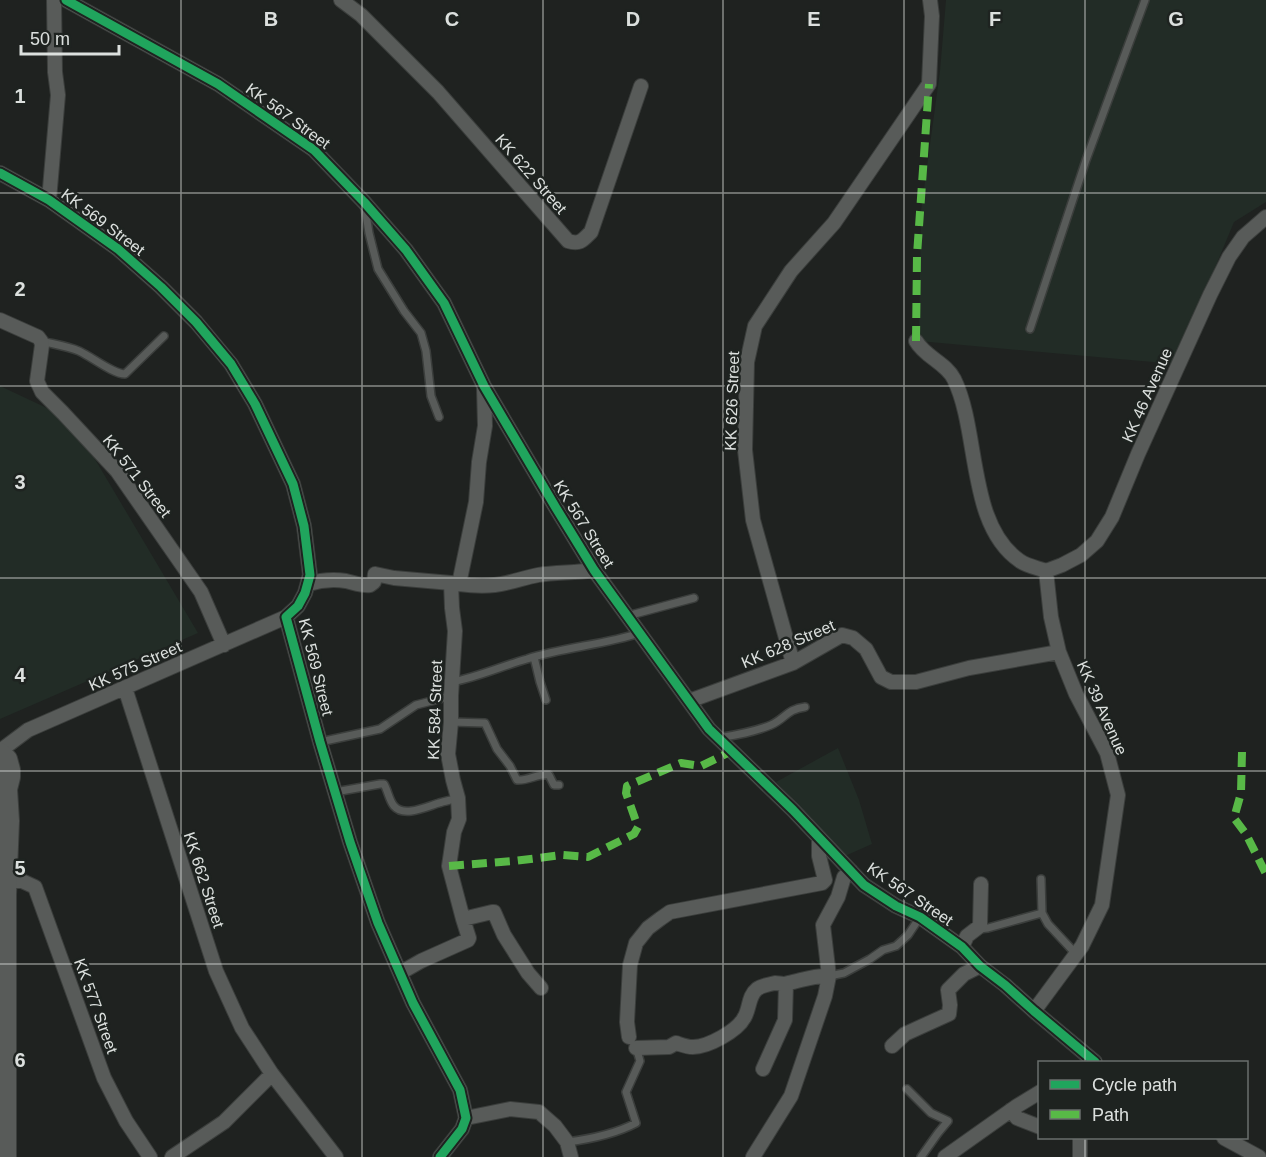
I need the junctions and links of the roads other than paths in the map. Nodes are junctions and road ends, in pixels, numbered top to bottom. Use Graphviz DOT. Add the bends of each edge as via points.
graph roads {
  1 [pos="54,0"];
  2 [pos="66,0"];
  3 [pos="341,0"];
  4 [pos="930,0"];
  5 [pos="1145,0"];
  6 [pos="641,86"];
  7 [pos="0,173"];
  8 [pos="49,200"];
  9 [pos="364,202"];
  10 [pos="1266,217"];
  11 [pos="0,320"];
  12 [pos="1030,329"];
  13 [pos="164,336"];
  14 [pos="41,341"];
  15 [pos="916,341"];
  16 [pos="484,386"];
  17 [pos="439,417"];
  18 [pos="594,570"];
  19 [pos="1046,571"];
  20 [pos="455,583"];
  21 [pos="308,584"];
  22 [pos="694,598"];
  23 [pos="627,616"];
  24 [pos="286,617"];
  25 [pos="640,633"];
  26 [pos="224,645"];
  27 [pos="1059,652"];
  28 [pos="534,657"];
  29 [pos="793,663"];
  30 [pos="452,682"];
  31 [pos="125,688"];
  32 [pos="450,696"];
  33 [pos="546,700"];
  34 [pos="689,701"];
  35 [pos="805,707"];
  36 [pos="451,722"];
  37 [pos="718,738"];
  38 [pos="320,742"];
  39 [pos="0,752"];
  40 [pos="4,782"];
  41 [pos="560,785"];
  42 [pos="335,792"];
  43 [pos="458,798"];
  44 [pos="819,837"];
  45 [pos="851,871"];
  46 [pos="1041,879"];
  47 [pos="981,884"];
  48 [pos="4,890"];
  49 [pos="1042,912"];
  50 [pos="920,917"];
  51 [pos="463,919"];
  52 [pos="978,929"];
  53 [pos="962,946"];
  54 [pos="1076,954"];
  55 [pos="980,966"];
  56 [pos="400,973"];
  57 [pos="829,976"];
  58 [pos="786,984"];
  59 [pos="542,988"];
  60 [pos="1034,1011"];
  61 [pos="2,1028"];
  62 [pos="632,1042"];
  63 [pos="892,1046"];
  64 [pos="1091,1061"];
  65 [pos="763,1069"];
  66 [pos="272,1074"];
  67 [pos="907,1089"];
  68 [pos="1038,1093"];
  69 [pos="1011,1110"];
  70 [pos="466,1118"];
  71 [pos="1038,1126"];
  72 [pos="1080,1139"];
  73 [pos="1228,1139"];
  74 [pos="567,1142"];
  75 [pos="6,1157"];
  76 [pos="150,1157"];
  77 [pos="172,1157"];
  78 [pos="336,1157"];
  79 [pos="441,1157"];
  80 [pos="571,1157"];
  81 [pos="753,1157"];
  82 [pos="921,1157"];
  83 [pos="945,1157"];
  84 [pos="1080,1157"];
  85 [pos="1259,1157"];
  1 -- 8 [label="street" via="58,96"];
  2 -- 9 [label="street, KK 567 Street" via="218,84 314,150"];
  3 -- 6 [label="street, KK 622 Street" via="438,92 568,241 574,243 591,232"];
  4 -- 29 [label="street, KK 626 Street" via="929,84 834,223 791,271 755,326 747,362 745,450 753,519"];
  5 -- 12 [label="lane"];
  7 -- 8 [label="street, KK 569 Street"];
  8 -- 21 [label="street, KK 569 Street" via="118,249 162,287 231,364 293,484 304,526"];
  9 -- 16 [label="street, KK 567 Street" via="406,250 444,303"];
  9 -- 17 [label="lane" via="378,270 421,333 431,396"];
  10 -- 19 [label="street, KK 46 Avenue" via="1243,237 1229,257 1112,518 1097,541 1081,555"];
  11 -- 14 [label="street"];
  13 -- 14 [label="lane" via="125,374 118,374 77,350"];
  14 -- 26 [label="street, KK 571 Street" via="37,381 42,392 117,471 201,592"];
  15 -- 19 [label="street" via="953,377 962,401 981,496 993,528 1005,548 1021,562"];
  16 -- 18 [label="street, KK 567 Street"];
  16 -- 20 [label="street, KK 584 Street" via="485,426 476,502"];
  18 -- 20 [label="street" via="550,573 491,586"];
  18 -- 23 [label="street, KK 567 Street"];
  19 -- 27 [label="street, KK 39 Avenue"];
  20 -- 21 [label="street" via="375,574 370,585 332,579"];
  20 -- 30 [label="street, KK 584 Street"];
  21 -- 24 [label="street, KK 569 Street" via="298,606"];
  22 -- 23 [label="lane"];
  23 -- 25 [label="street, KK 567 Street"];
  24 -- 26 [label="street, KK 575 Street"];
  24 -- 38 [label="street, KK 569 Street"];
  25 -- 28 [label="lane"];
  25 -- 34 [label="street, KK 567 Street"];
  26 -- 31 [label="street, KK 575 Street"];
  27 -- 29 [label="street, KK 628 Street" via="916,682 891,682 881,677 866,649 842,634"];
  27 -- 54 [label="street, KK 39 Avenue" via="1107,753 1118,795 1102,905"];
  28 -- 30 [label="lane"];
  28 -- 33 [label="lane"];
  29 -- 34 [label="street, KK 628 Street"];
  30 -- 32 [label="street, KK 584 Street"];
  31 -- 39 [label="street, KK 575 Street" via="28,730"];
  31 -- 66 [label="street, KK 662 Street" via="216,971 242,1028"];
  32 -- 36 [label="street, KK 584 Street"];
  32 -- 38 [label="lane" via="416,705 380,729"];
  34 -- 37 [label="street, KK 567 Street"];
  35 -- 37 [label="lane" via="792,710 773,724"];
  36 -- 41 [label="lane" via="485,723 517,780 545,774 554,785"];
  36 -- 43 [label="street, KK 584 Street" via="448,754"];
  37 -- 44 [label="street, KK 567 Street"];
  38 -- 42 [label="street, KK 569 Street"];
  39 -- 40 [label="main road" via="10,770"];
  40 -- 48 [label="main road" via="9,821"];
  42 -- 43 [label="lane" via="384,784 393,805 409,811"];
  42 -- 56 [label="street, KK 569 Street" via="378,923"];
  43 -- 51 [label="street, KK 584 Street" via="459,819 449,866"];
  44 -- 45 [label="street, KK 567 Street"];
  44 -- 62 [label="street" via="825,880 822,883 670,912 648,928 636,943 630,965 627,1022"];
  45 -- 50 [label="street, KK 567 Street" via="864,885"];
  45 -- 57 [label="street" via="844,877 824,925"];
  46 -- 49 [label="lane"];
  47 -- 52 [label="street"];
  48 -- 61 [label="main road"];
  48 -- 76 [label="street, KK 577 Street" via="22,881 35,887 104,1078"];
  49 -- 52 [label="lane"];
  49 -- 54 [label="lane"];
  50 -- 53 [label="street, KK 567 Street"];
  50 -- 57 [label="lane" via="896,946 844,973"];
  51 -- 56 [label="street, KK 584 Street" via="468,940"];
  51 -- 59 [label="street" via="494,912 528,973"];
  52 -- 53 [label="street" via="967,936"];
  53 -- 55 [label="street, KK 567 Street"];
  54 -- 60 [label="street, KK 39 Avenue"];
  55 -- 60 [label="street, KK 567 Street"];
  55 -- 63 [label="street" via="964,974 948,990 948,1014 905,1034"];
  56 -- 70 [label="street, KK 569 Street" via="460,1090"];
  57 -- 58 [label="street" via="811,976"];
  57 -- 81 [label="street" via="791,1096"];
  58 -- 62 [label="street" via="759,988 752,994 744,1019 716,1040 696,1047"];
  58 -- 65 [label="street" via="785,1020"];
  60 -- 64 [label="street, KK 567 Street"];
  61 -- 75 [label="main road"];
  62 -- 74 [label="lane" via="640,1061 626,1092 636,1123 590,1139"];
  66 -- 77 [label="street" via="224,1122"];
  66 -- 78 [label="street, KK 662 Street"];
  67 -- 82 [label="lane" via="931,1113 948,1121"];
  68 -- 69 [label="street"];
  69 -- 71 [label="street" via="1017,1118"];
  69 -- 83 [label="street"];
  70 -- 74 [label="street" via="510,1109 539,1112"];
  70 -- 79 [label="street"];
  72 -- 84 [label="street"];
  73 -- 85 [label="street"];
  74 -- 80 [label="street"];
}
